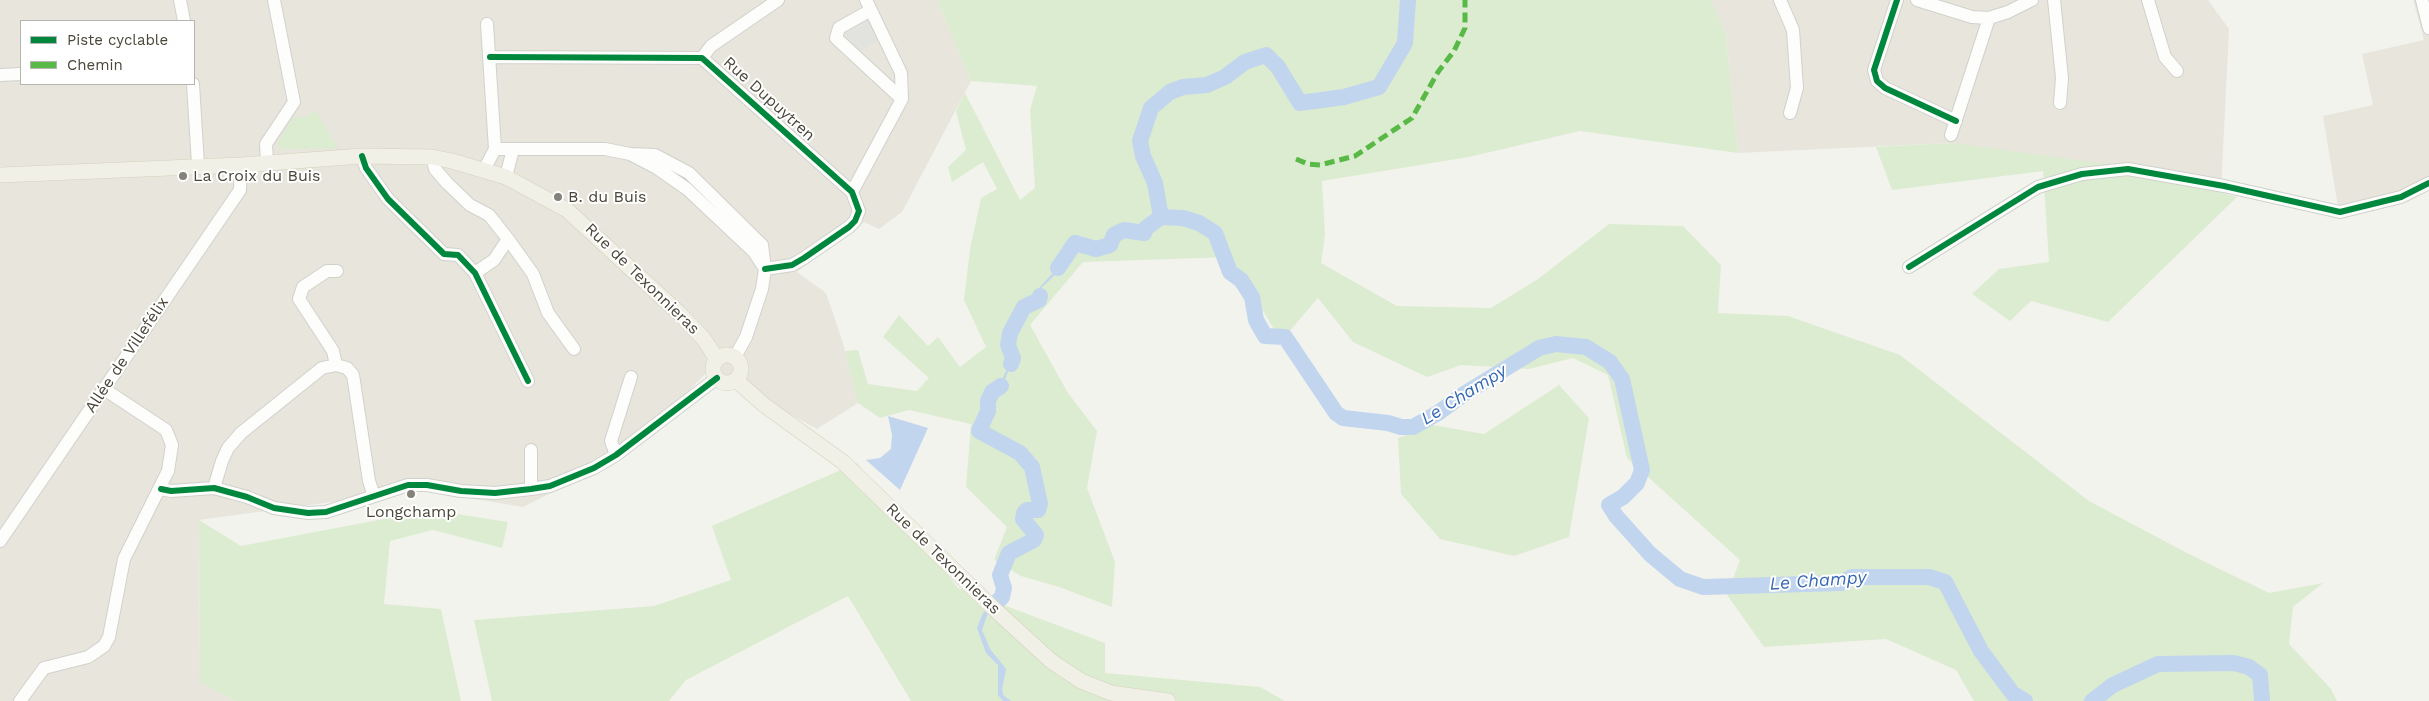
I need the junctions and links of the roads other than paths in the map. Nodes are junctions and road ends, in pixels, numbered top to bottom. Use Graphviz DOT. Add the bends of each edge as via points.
graph roads {
  1 [pos="180,0"];
  2 [pos="274,0"];
  3 [pos="778,0"];
  4 [pos="1780,0"];
  5 [pos="1897,0"];
  6 [pos="1917,0"];
  7 [pos="2032,0"];
  8 [pos="2054,0"];
  9 [pos="2148,0"];
  10 [pos="2422,0"];
  11 [pos="868,5"];
  12 [pos="1989,18"];
  13 [pos="184,20"];
  14 [pos="487,24"];
  15 [pos="2429,28"];
  16 [pos="490,57"];
  17 [pos="702,58"];
  18 [pos="2177,71"];
  19 [pos="20,74"];
  20 [pos="0,75"];
  21 [pos="193,85"];
  22 [pos="902,99"];
  23 [pos="2060,103"];
  24 [pos="1790,113"];
  25 [pos="1956,121"];
  26 [pos="1951,135"];
  27 [pos="495,149"];
  28 [pos="513,149"];
  29 [pos="362,156"];
  30 [pos="432,157"];
  31 [pos="266,162"];
  32 [pos="240,164"];
  33 [pos="198,165"];
  34 [pos="484,170"];
  35 [pos="0,175"];
  36 [pos="506,177"];
  37 [pos="2429,183"];
  38 [pos="852,192"];
  39 [pos="508,239"];
  40 [pos="765,268"];
  41 [pos="1909,268"];
  42 [pos="337,271"];
  43 [pos="475,273"];
  44 [pos="574,349"];
  45 [pos="735,357"];
  46 [pos="717,360"];
  47 [pos="336,364"];
  48 [pos="631,377"];
  49 [pos="717,378"];
  50 [pos="736,380"];
  51 [pos="528,381"];
  52 [pos="104,389"];
  53 [pos="531,450"];
  54 [pos="616,455"];
  55 [pos="214,488"];
  56 [pos="160,489"];
  57 [pos="532,490"];
  58 [pos="374,496"];
  59 [pos="0,541"];
  60 [pos="20,701"];
  61 [pos="1168,701"];
  1 -- 13 [label="street"];
  2 -- 31 [label="street" via="294,102 266,144"];
  3 -- 17 [label="street" via="711,46"];
  4 -- 24 [label="street" via="1793,30 1797,88"];
  5 -- 25 [label="street" via="1874,70 1877,81 1885,88"];
  6 -- 12 [label="street" via="1972,17"];
  7 -- 12 [label="street"];
  8 -- 23 [label="street" via="2062,78"];
  9 -- 18 [label="street" via="2165,57"];
  10 -- 15 [label="street"];
  11 -- 22 [label="street" via="901,74"];
  11 -- 22 [label="street" via="839,28 836,38"];
  12 -- 25 [label="street"];
  14 -- 16 [label="street"];
  16 -- 17 [label="street, Rue Dupuytren"];
  16 -- 27 [label="street"];
  17 -- 38 [label="street, Rue Dupuytren"];
  19 -- 20 [label="street"];
  21 -- 33 [label="street"];
  22 -- 38 [label="street"];
  25 -- 26 [label="street"];
  27 -- 28 [label="street"];
  27 -- 34 [label="street"];
  28 -- 36 [label="street"];
  28 -- 40 [label="street" via="605,149 655,155 689,173 762,245"];
  29 -- 30 [label="main road, Rue de Texonnieras"];
  29 -- 31 [label="main road, Rue de Texonnieras"];
  29 -- 43 [label="street" via="366,168 388,199 444,254 458,256"];
  30 -- 34 [label="main road, Rue de Texonnieras"];
  30 -- 39 [label="street" via="434,169 470,205 489,215"];
  31 -- 32 [label="main road, Rue de Texonnieras"];
  32 -- 33 [label="main road, Rue de Texonnieras"];
  32 -- 52 [label="street, Allée de Villefélix" via="240,190"];
  33 -- 35 [label="main road, Rue de Texonnieras"];
  34 -- 36 [label="main road, Rue de Texonnieras"];
  36 -- 46 [label="main road, Rue de Texonnieras" via="567,210 590,229 679,313 703,338"];
  37 -- 41 [label="street" via="2401,197 2340,212 2128,169 2082,174 2038,187"];
  38 -- 40 [label="street" via="858,211 849,227 792,265"];
  39 -- 43 [label="street" via="494,260"];
  39 -- 44 [label="street" via="533,274 548,313"];
  40 -- 45 [label="street" via="757,309"];
  42 -- 47 [label="street" via="326,271 302,287 299,299 333,351"];
  43 -- 51 [label="street"];
  45 -- 46 [label="main road" via="726,355"];
  45 -- 50 [label="main road" via="741,368"];
  46 -- 49 [label="main road" via="713,368"];
  47 -- 55 [label="street" via="322,368 241,433 222,460"];
  47 -- 58 [label="street" via="347,368 353,375"];
  48 -- 54 [label="street" via="611,441"];
  49 -- 50 [label="main road" via="726,382"];
  49 -- 54 [label="street"];
  50 -- 61 [label="main road, Rue de Texonnieras" via="764,405 843,462 1051,661 1082,681 1111,693"];
  52 -- 56 [label="street" via="166,430 172,445 168,471"];
  52 -- 59 [label="street, Allée de Villefélix"];
  53 -- 57 [label="street"];
  54 -- 57 [label="street" via="576,476"];
  55 -- 56 [label="street"];
  55 -- 58 [label="street" via="274,508 308,513 326,512"];
  56 -- 60 [label="street" via="124,559 109,637 104,646 88,657 44,668"];
  57 -- 58 [label="street" via="495,493 408,485"];
}
